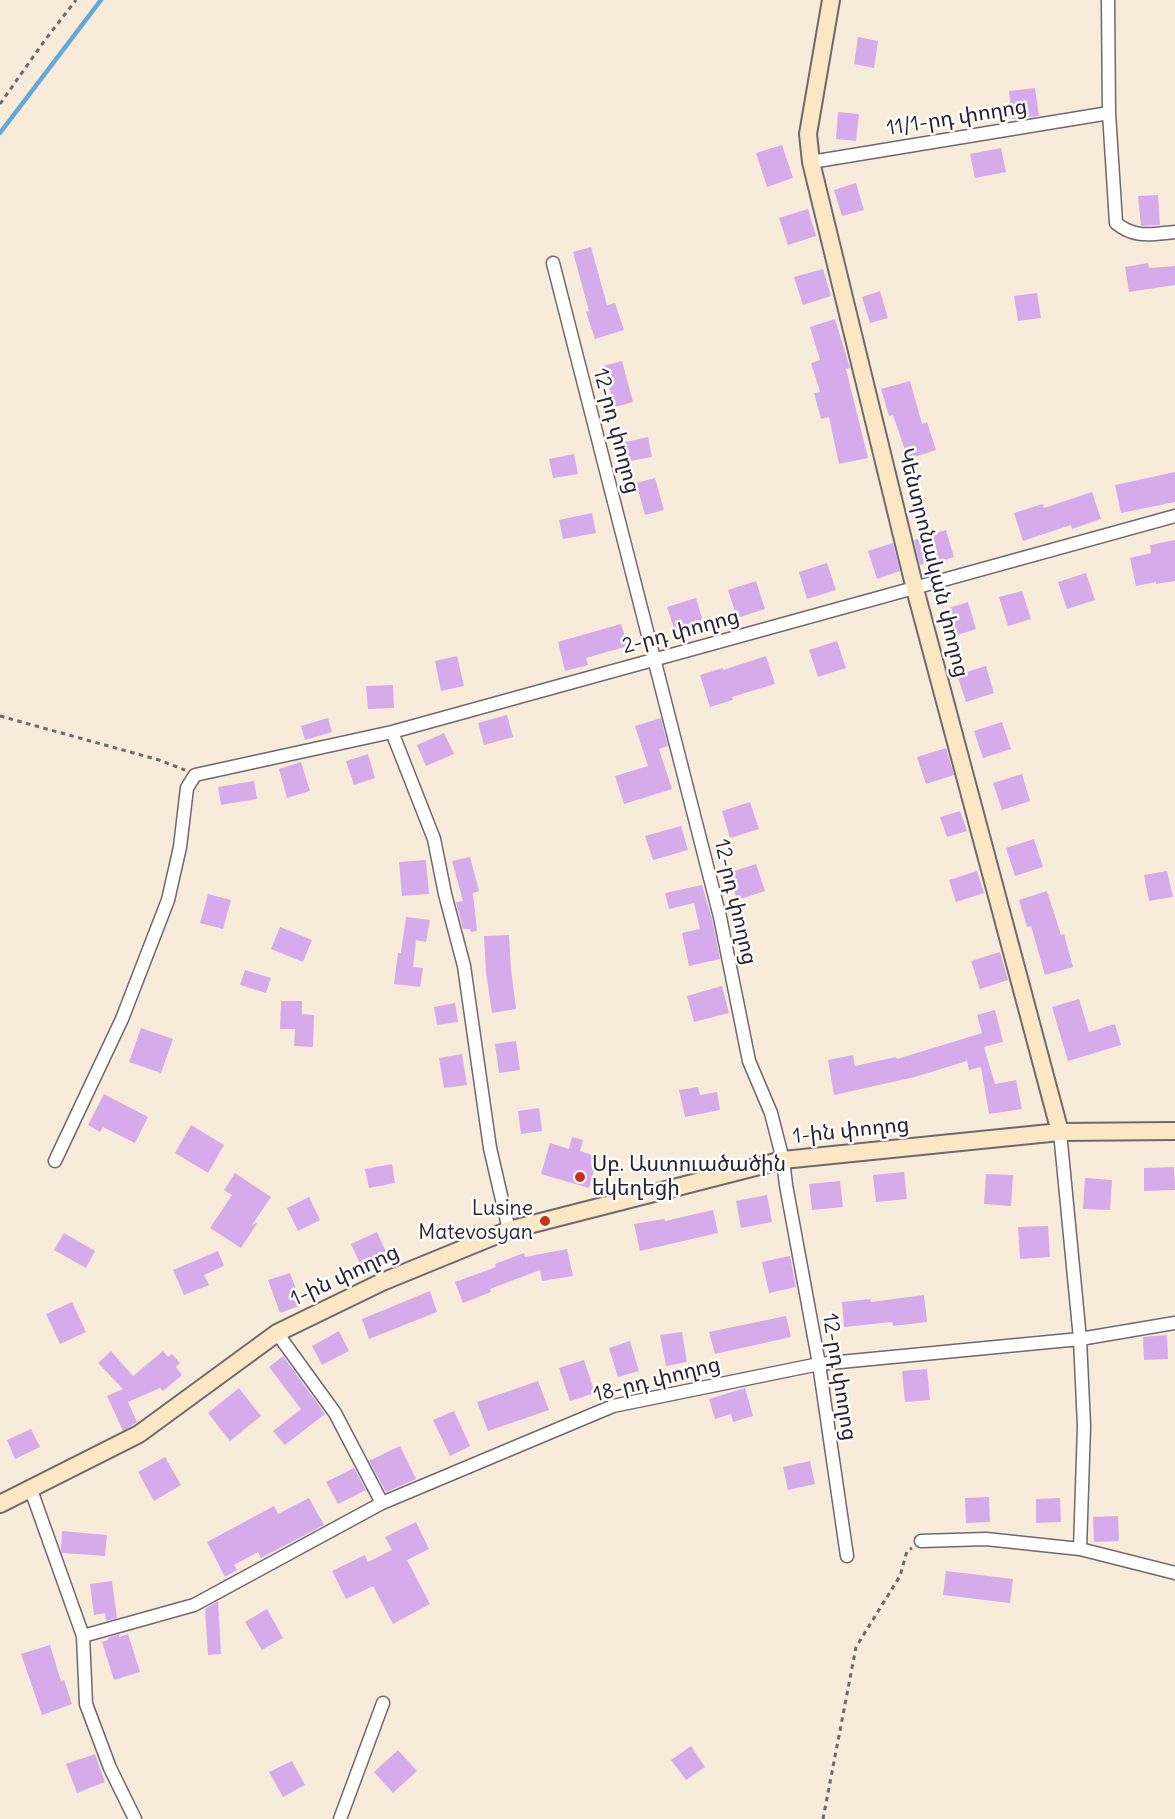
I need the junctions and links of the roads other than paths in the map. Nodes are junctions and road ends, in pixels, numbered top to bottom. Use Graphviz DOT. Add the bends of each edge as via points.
graph roads {
  1 [pos="831,0"];
  2 [pos="1108,0"];
  3 [pos="1109,113"];
  4 [pos="811,162"];
  5 [pos="1175,232"];
  6 [pos="553,263"];
  7 [pos="1175,516"];
  8 [pos="915,588"];
  9 [pos="655,660"];
  10 [pos="392,732"];
  11 [pos="1175,1131"];
  12 [pos="1060,1132"];
  13 [pos="783,1160"];
  14 [pos="55,1161"];
  15 [pos="509,1230"];
  16 [pos="1175,1323"];
  17 [pos="277,1333"];
  18 [pos="1080,1339"];
  19 [pos="819,1364"];
  20 [pos="31,1490"];
  21 [pos="382,1503"];
  22 [pos="0,1504"];
  23 [pos="921,1541"];
  24 [pos="1080,1549"];
  25 [pos="847,1556"];
  26 [pos="1175,1573"];
  27 [pos="83,1636"];
  28 [pos="383,1702"];
  29 [pos="135,1819"];
  30 [pos="340,1819"];
  1 -- 4 [label="main road, Կենտրոնական փողոց" via="808,134"];
  2 -- 3 [label="street"];
  3 -- 4 [label="street, 11/1-րդ փողոց"];
  3 -- 5 [label="street" via="1116,223 1140,235"];
  4 -- 8 [label="main road, Կենտրոնական փողոց"];
  6 -- 9 [label="street, 12-րդ փողոց"];
  7 -- 8 [label="street, 2-րդ փողոց"];
  8 -- 9 [label="street, 2-րդ փողոց"];
  8 -- 12 [label="main road, Կենտրոնական փողոց"];
  9 -- 10 [label="street, 2-րդ փողոց"];
  9 -- 13 [label="street, 12-րդ փողոց" via="720,917 749,1061 771,1113"];
  10 -- 14 [label="street, 2-րդ փողոց" via="195,775 187,788 168,900 122,1019"];
  10 -- 15 [label="street" via="434,839 464,966 489,1148"];
  11 -- 12 [label="main road, 1-ին փողոց"];
  12 -- 13 [label="main road, 1-ին փողոց"];
  12 -- 18 [label="street"];
  13 -- 15 [label="main road, 1-ին փողոց"];
  13 -- 19 [label="street, 12-րդ փողոց"];
  15 -- 17 [label="main road, 1-ին փողոց" via="382,1282"];
  16 -- 18 [label="street, 18-րդ փողոց"];
  17 -- 20 [label="main road, 1-ին փողոց" via="138,1434"];
  17 -- 21 [label="street" via="335,1413"];
  18 -- 19 [label="street, 18-րդ փողոց"];
  18 -- 24 [label="street" via="1084,1426"];
  19 -- 21 [label="street, 18-րդ փողոց" via="613,1406"];
  19 -- 25 [label="street, 12-րդ փողոց"];
  20 -- 22 [label="main road, 1-ին փողոց"];
  20 -- 27 [label="street"];
  21 -- 27 [label="street, 18-րդ փողոց" via="194,1605"];
  23 -- 24 [label="street" via="986,1539"];
  24 -- 26 [label="street"];
  27 -- 29 [label="street" via="86,1704 110,1768"];
  28 -- 30 [label="street"];
}
